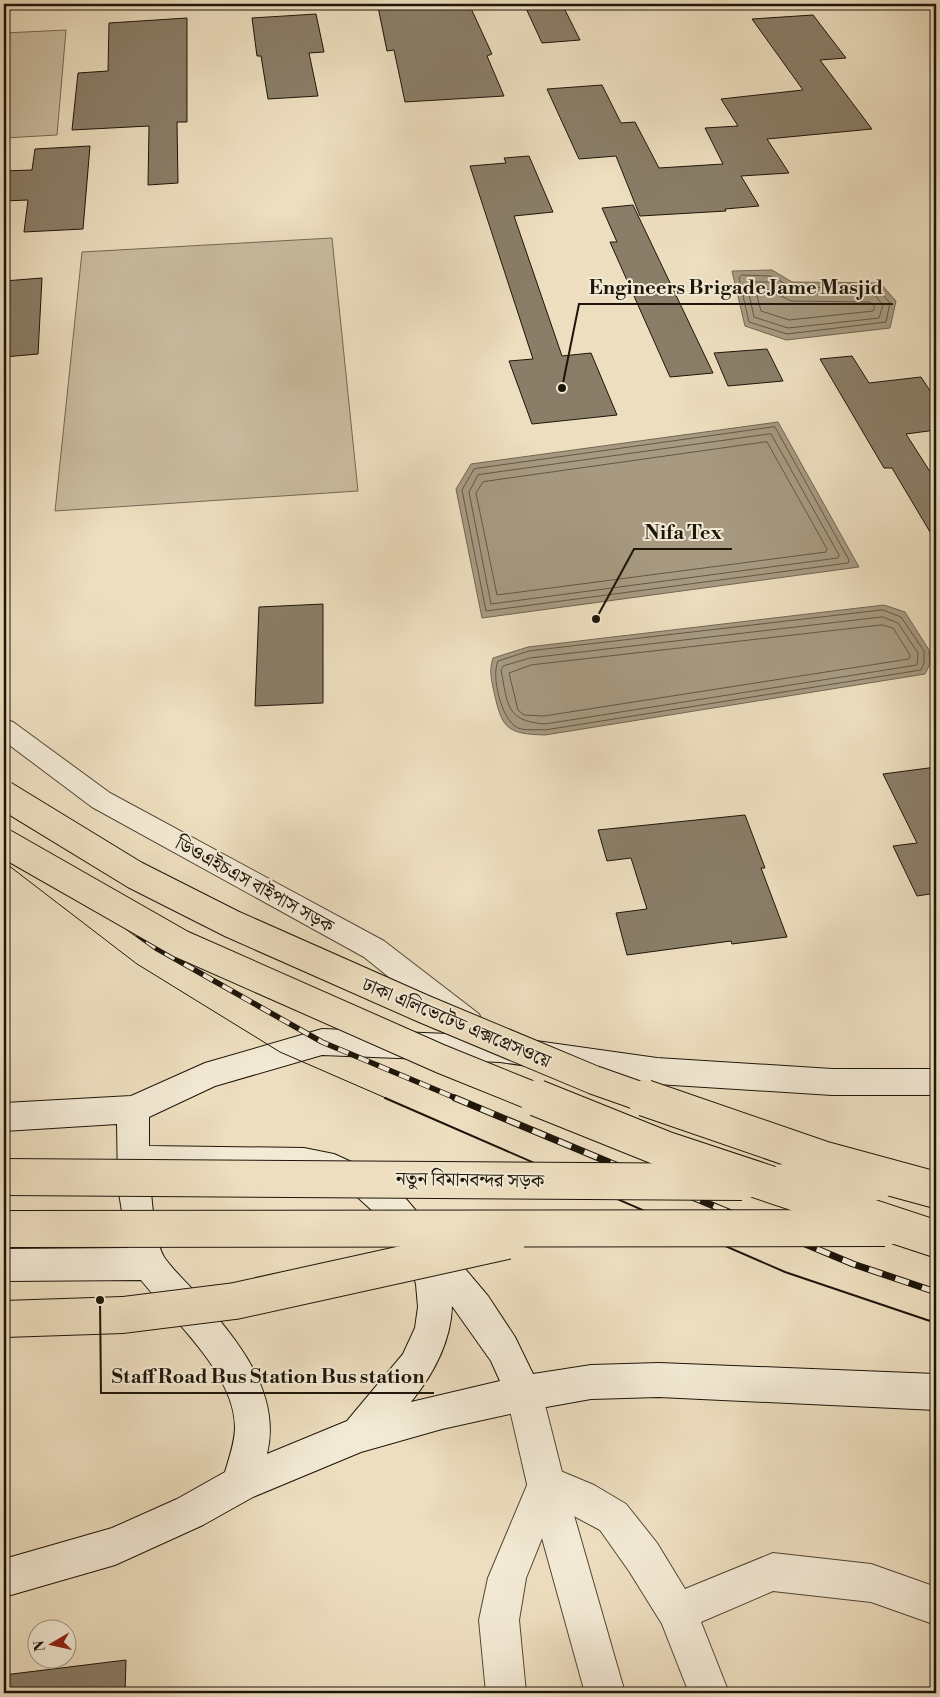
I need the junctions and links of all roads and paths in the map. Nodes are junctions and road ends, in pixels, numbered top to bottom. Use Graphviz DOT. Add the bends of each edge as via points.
graph roads {
  1 [pos="4,728"];
  2 [pos="4,795"];
  3 [pos="4,843"];
  4 [pos="500,1049"];
  5 [pos="936,1082"];
  6 [pos="134,1109"];
  7 [pos="4,1117"];
  8 [pos="133,1160"];
  9 [pos="4,1177"];
  10 [pos="936,1181"];
  11 [pos="936,1190"];
  12 [pos="936,1228"];
  13 [pos="4,1229"];
  14 [pos="550,1230"];
  15 [pos="936,1239"];
  16 [pos="420,1242"];
  17 [pos="149,1264"];
  18 [pos="4,1265"];
  19 [pos="4,1318"];
  20 [pos="936,1392"];
  21 [pos="524,1393"];
  22 [pos="360,1434"];
  23 [pos="240,1484"];
  24 [pos="546,1484"];
  25 [pos="4,1578"];
  26 [pos="936,1606"];
  27 [pos="678,1612"];
  28 [pos="506,1693"];
  29 [pos="605,1693"];
  30 [pos="709,1693"];
  1 -- 4 [label="main road, ডিওএইচএস বাইপাস সড়ক" via="101,800 374,950"];
  2 -- 11 [label="highway, ঢাকা এলিভেটেড এক্সপ্রেসওয়ে, bridge" via="144,880 232,924 424,1010 594,1080 822,1158"];
  3 -- 15 [label="highway, ঢাকা এলিভেটেড এক্সপ্রেসওয়ে, bridge" via="181,944 441,1060 664,1149"];
  4 -- 5 [label="main road" via="657,1072 832,1082"];
  4 -- 6 [label="main road" via="322,1042 272,1054 206,1076"];
  6 -- 7 [label="main road"];
  6 -- 8 [label="main road"];
  8 -- 16 [label="main road" via="267,1160 334,1168 366,1184"];
  8 -- 17 [label="main road" via="136,1209 142,1246"];
  9 -- 10 [label="highway, নতুন বিমানবন্দর সড়ক, bridge"];
  12 -- 14 [label="highway, bridge"];
  13 -- 14 [label="highway, bridge"];
  14 -- 19 [label="highway, bridge" via="235,1301 123,1315"];
  16 -- 21 [label="main road" via="476,1308 503,1349"];
  16 -- 22 [label="main road" via="433,1285 435,1313 428,1347 408,1378"];
  17 -- 18 [label="main road"];
  17 -- 23 [label="main road" via="230,1362 248,1397 253,1425"];
  20 -- 21 [label="main road" via="659,1380 591,1382"];
  21 -- 22 [label="main road"];
  21 -- 24 [label="main road"];
  22 -- 23 [label="main road"];
  23 -- 25 [label="main road" via="190,1512 115,1546"];
  24 -- 27 [label="main road" via="581,1498 613,1517"];
  24 -- 28 [label="main road" via="507,1578 499,1620"];
  24 -- 29 [label="main road"];
  26 -- 27 [label="main road" via="871,1583 773,1572"];
  27 -- 30 [label="main road"];
}
